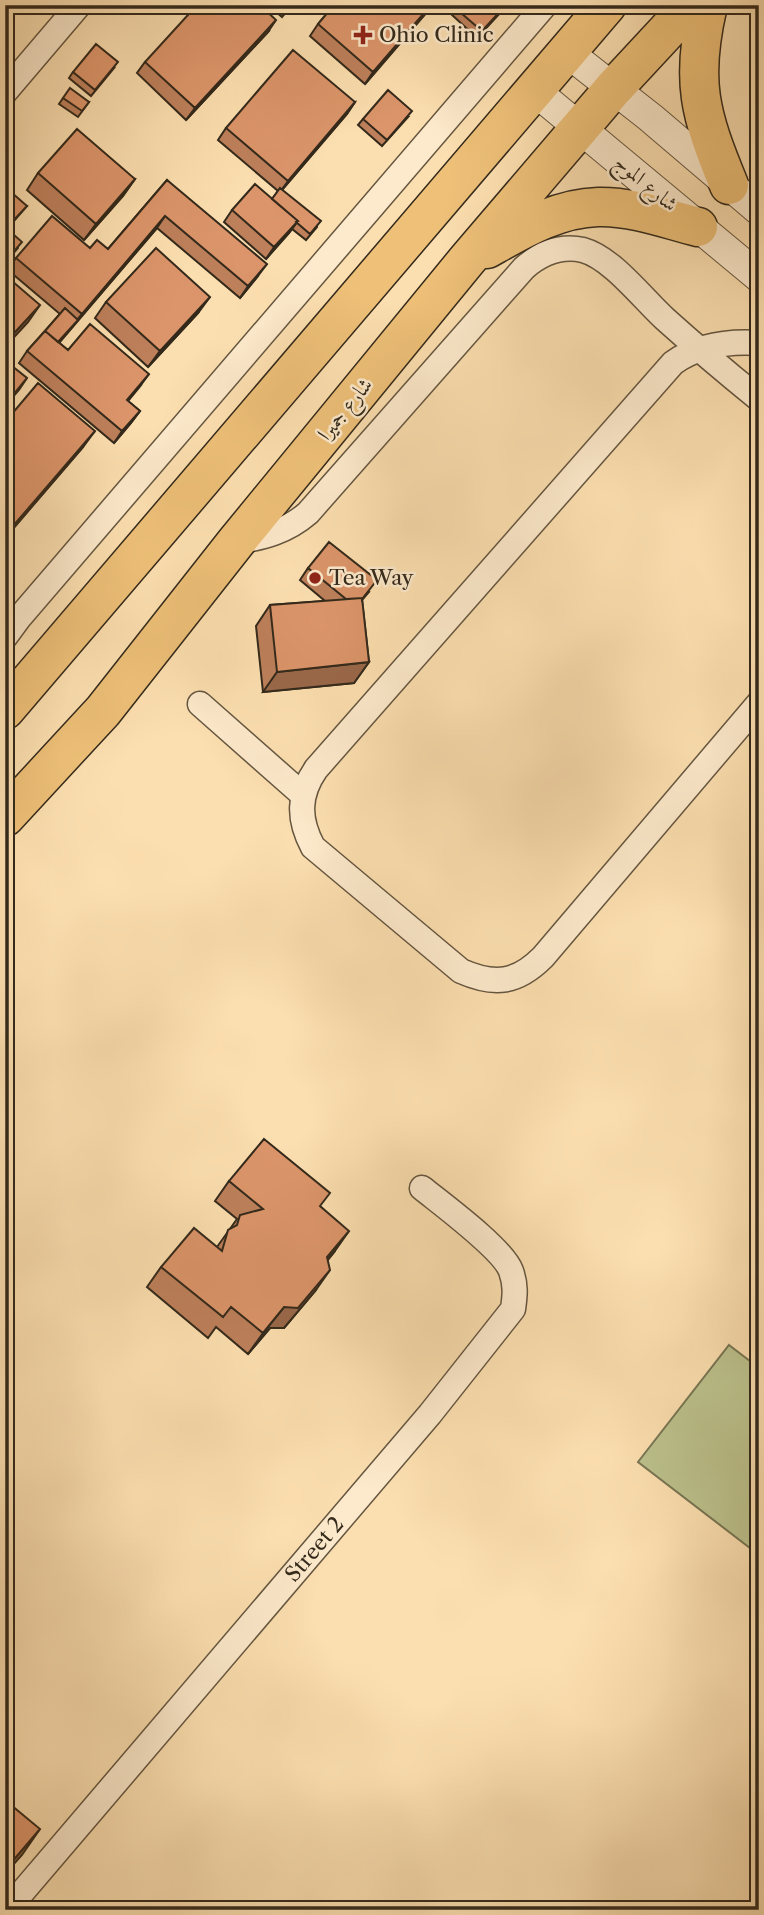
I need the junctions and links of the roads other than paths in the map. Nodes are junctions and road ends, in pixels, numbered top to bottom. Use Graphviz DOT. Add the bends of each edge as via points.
graph roads {
  1 [pos="79,5"];
  2 [pos="545,5"];
  3 [pos="607,5"];
  4 [pos="691,5"];
  5 [pos="708,5"];
  6 [pos="567,52"];
  7 [pos="613,89"];
  8 [pos="534,90"];
  9 [pos="5,92"];
  10 [pos="578,128"];
  11 [pos="729,185"];
  12 [pos="759,210"];
  13 [pos="698,227"];
  14 [pos="467,260"];
  15 [pos="759,277"];
  16 [pos="759,343"];
  17 [pos="699,349"];
  18 [pos="759,399"];
  19 [pos="236,542"];
  20 [pos="10,621"];
  21 [pos="759,703"];
  22 [pos="200,704"];
  23 [pos="5,710"];
  24 [pos="303,795"];
  25 [pos="5,817"];
  26 [pos="422,1188"];
  27 [pos="6,1910"];
  1 -- 9 [label="street"];
  2 -- 20 [label="street"];
  3 -- 6 [label="main road"];
  4 -- 7 [label="main road, شارع جميرا"];
  5 -- 11 [label="main road" via="698,57 699,88 708,135"];
  6 -- 7 [label="street"];
  6 -- 8 [label="main road"];
  7 -- 10 [label="main road, شارع جميرا"];
  7 -- 11 [label="street"];
  8 -- 10 [label="street, شارع الموج"];
  8 -- 23 [label="main road"];
  10 -- 13 [label="street, شارع الموج"];
  10 -- 14 [label="main road, شارع جميرا"];
  11 -- 12 [label="street"];
  13 -- 14 [label="main road" via="597,207 530,225"];
  13 -- 15 [label="street, شارع الموج"];
  14 -- 19 [label="main road, شارع جميرا"];
  16 -- 17 [label="street"];
  17 -- 18 [label="street"];
  17 -- 19 [label="street" via="603,260 568,248 551,251 524,268 308,513 285,530"];
  17 -- 24 [label="street" via="673,363 316,769"];
  19 -- 25 [label="main road, شارع جميرا" via="103,711"];
  21 -- 24 [label="street" via="543,957 514,978 495,981 461,971 313,847 304,831"];
  22 -- 24 [label="street"];
  26 -- 27 [label="street, Street 2" via="511,1268 516,1288 513,1309 430,1414"];
}
